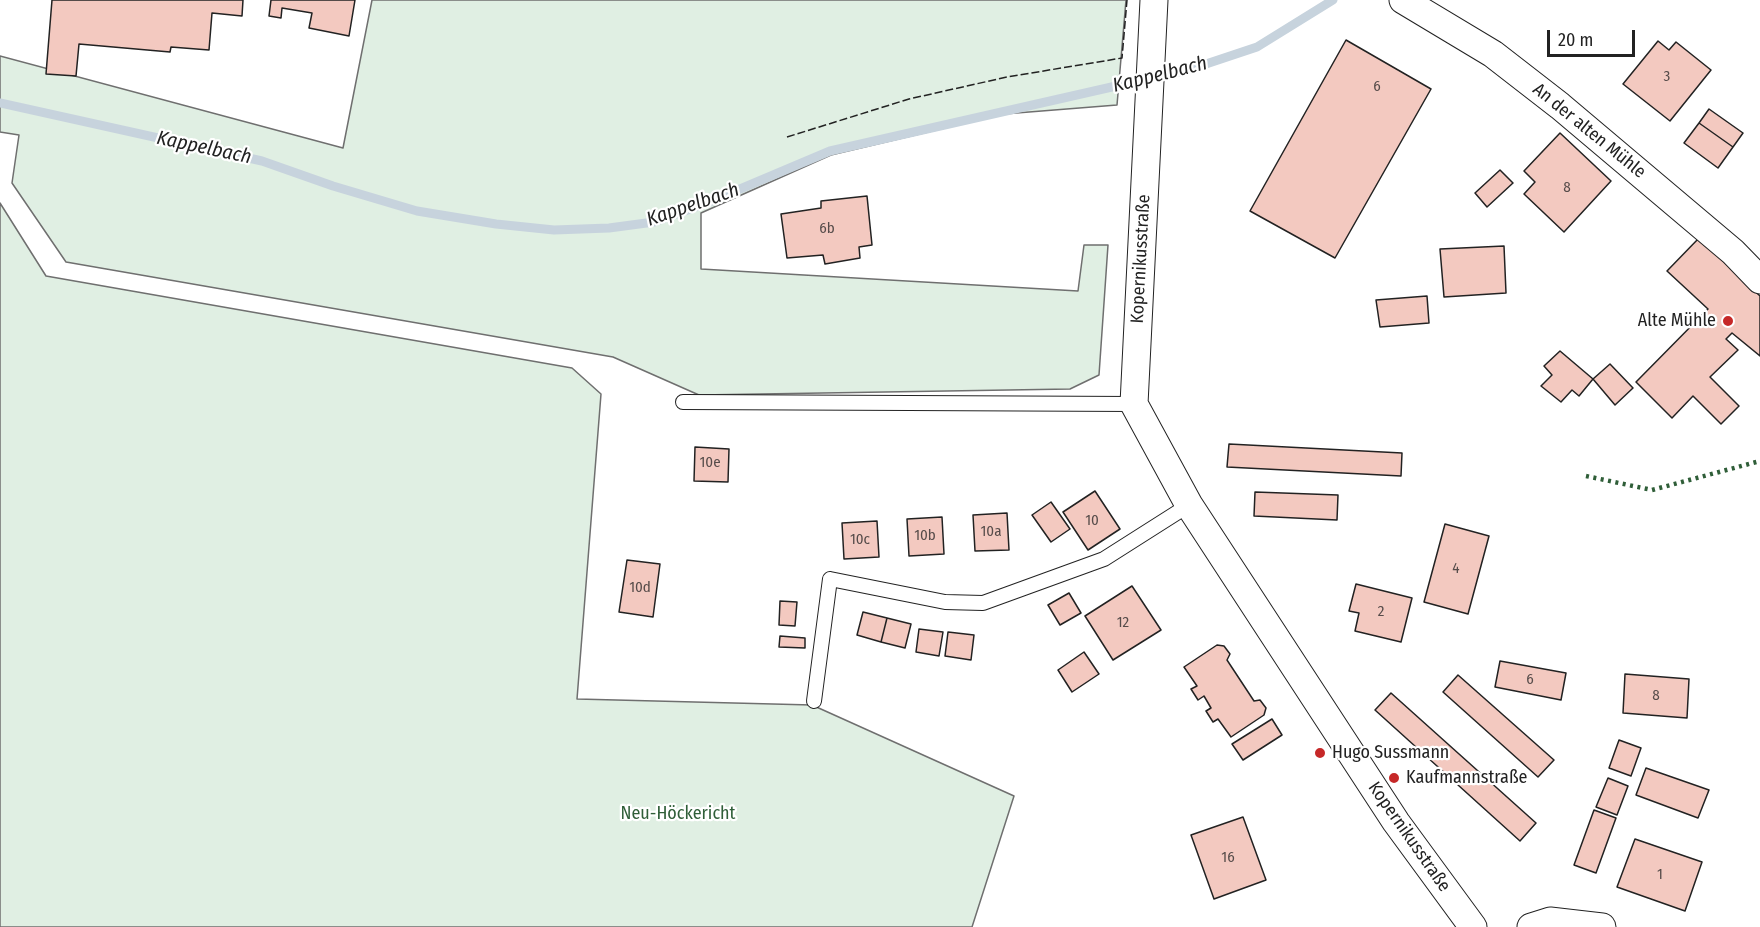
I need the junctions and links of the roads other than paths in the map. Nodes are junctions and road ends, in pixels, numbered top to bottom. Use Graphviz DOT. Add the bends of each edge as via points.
graph roads {
  1 [pos="1154,0"];
  2 [pos="1403,0"];
  3 [pos="1760,280"];
  4 [pos="683,402"];
  5 [pos="1134,404"];
  6 [pos="1189,505"];
  7 [pos="814,701"];
  8 [pos="1473,927"];
  9 [pos="1531,927"];
  10 [pos="1602,927"];
  1 -- 5 [label="street, Kopernikusstraße"];
  2 -- 3 [label="street, An der alten Mühle" via="1493,54 1552,100 1675,201"];
  4 -- 5 [label="lane"];
  5 -- 6 [label="street, Kopernikusstraße"];
  6 -- 7 [label="lane" via="1104,559 983,603 945,602 830,579"];
  6 -- 8 [label="street, Kopernikusstraße" via="1396,822"];
  9 -- 10 [label="street" via="1550,921"];
}
